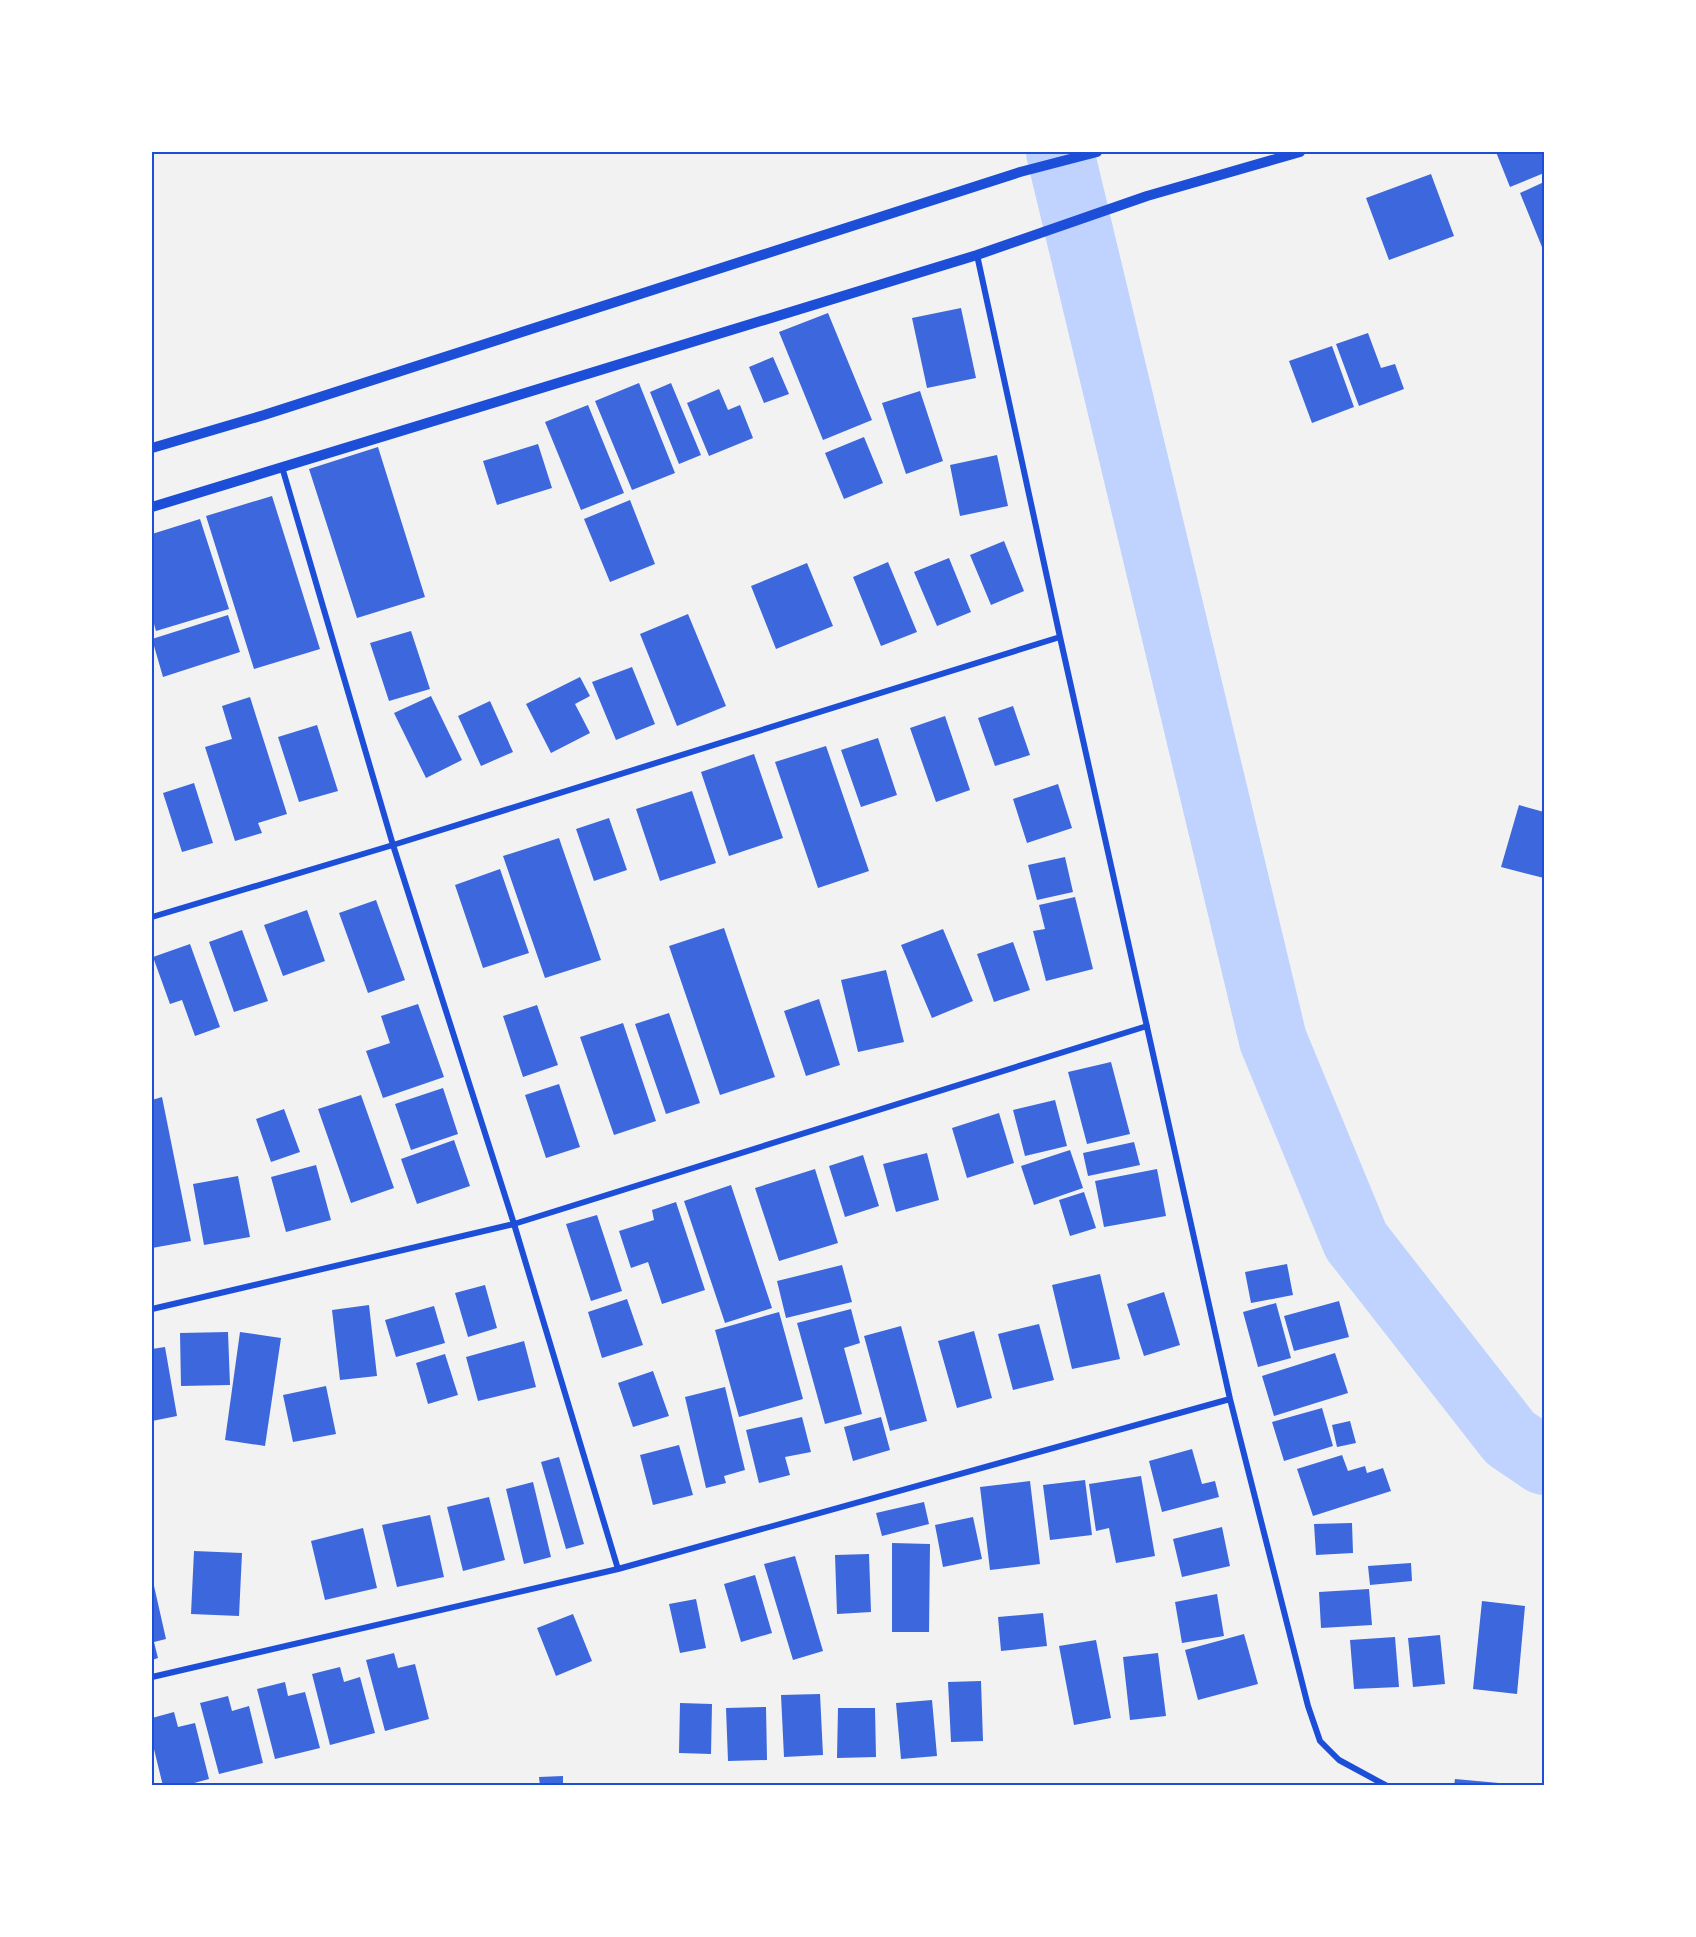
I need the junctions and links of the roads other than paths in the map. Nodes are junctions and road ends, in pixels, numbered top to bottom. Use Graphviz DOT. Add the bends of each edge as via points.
graph roads {
  1 [pos="1097,152"];
  2 [pos="1300,152"];
  3 [pos="977,255"];
  4 [pos="152,448"];
  5 [pos="282,467"];
  6 [pos="152,507"];
  7 [pos="1060,637"];
  8 [pos="393,845"];
  9 [pos="152,917"];
  10 [pos="1147,1026"];
  11 [pos="514,1224"];
  12 [pos="152,1309"];
  13 [pos="1230,1399"];
  14 [pos="618,1569"];
  15 [pos="152,1677"];
  16 [pos="1387,1785"];
  1 -- 4 [label="street" via="1020,172"];
  2 -- 3 [label="street" via="1147,196"];
  3 -- 5 [label="street"];
  3 -- 7 [label="street"];
  5 -- 6 [label="street"];
  5 -- 8 [label="street"];
  7 -- 8 [label="street"];
  7 -- 10 [label="street"];
  8 -- 9 [label="street"];
  8 -- 11 [label="street"];
  10 -- 11 [label="street"];
  10 -- 13 [label="street"];
  11 -- 12 [label="street"];
  11 -- 14 [label="street"];
  13 -- 14 [label="street"];
  13 -- 16 [label="street" via="1320,1741 1339,1760"];
  14 -- 15 [label="street"];
}
